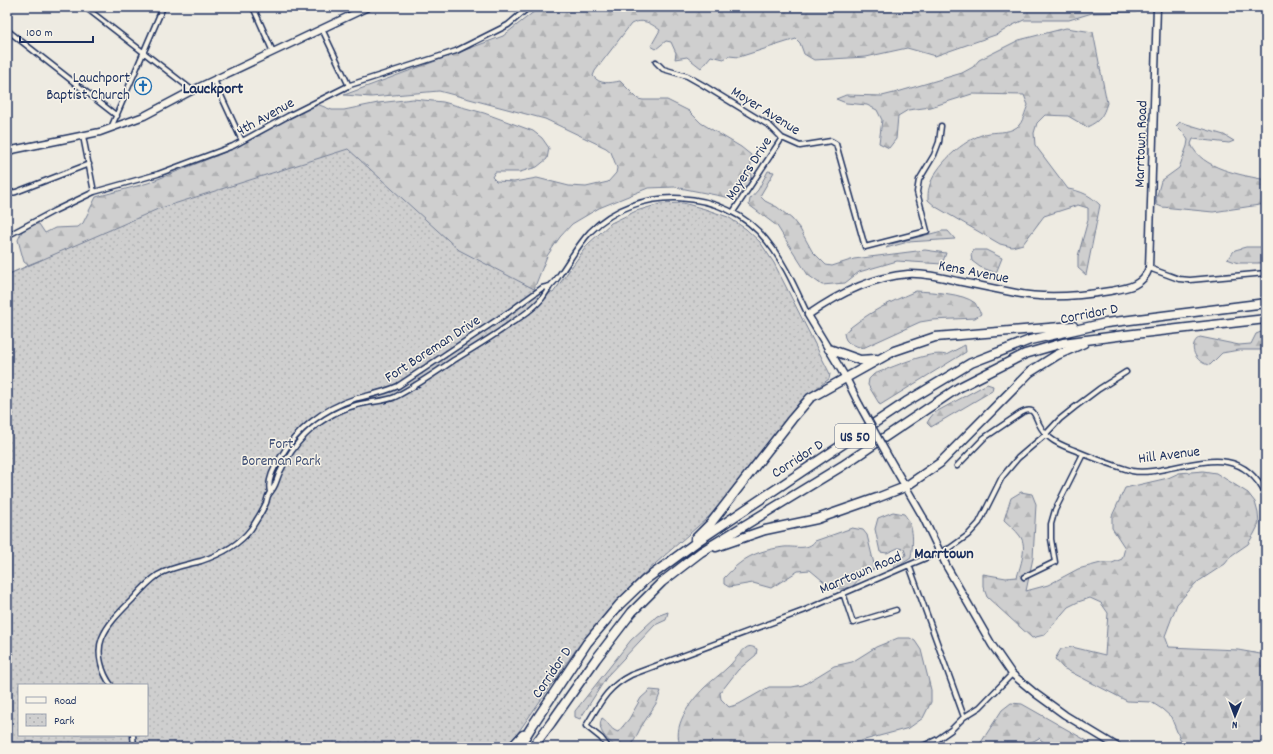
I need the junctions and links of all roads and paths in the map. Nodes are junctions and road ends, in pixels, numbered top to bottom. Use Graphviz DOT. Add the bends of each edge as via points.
graph roads {
  1 [pos="85,7"];
  2 [pos="163,7"];
  3 [pos="253,7"];
  4 [pos="368,7"];
  5 [pos="529,7"];
  6 [pos="1157,7"];
  7 [pos="322,28"];
  8 [pos="7,30"];
  9 [pos="144,52"];
  10 [pos="273,52"];
  11 [pos="656,62"];
  12 [pos="214,80"];
  13 [pos="349,86"];
  14 [pos="192,90"];
  15 [pos="117,116"];
  16 [pos="941,126"];
  17 [pos="111,128"];
  18 [pos="83,136"];
  19 [pos="782,138"];
  20 [pos="242,141"];
  21 [pos="7,151"];
  22 [pos="89,164"];
  23 [pos="94,192"];
  24 [pos="7,194"];
  25 [pos="733,212"];
  26 [pos="7,236"];
  27 [pos="1149,268"];
  28 [pos="1266,273"];
  29 [pos="1142,280"];
  30 [pos="550,286"];
  31 [pos="1266,303"];
  32 [pos="808,315"];
  33 [pos="1266,319"];
  34 [pos="1106,323"];
  35 [pos="1094,339"];
  36 [pos="829,349"];
  37 [pos="882,358"];
  38 [pos="429,365"];
  39 [pos="1126,372"];
  40 [pos="435,373"];
  41 [pos="846,378"];
  42 [pos="1045,435"];
  43 [pos="1083,454"];
  44 [pos="279,460"];
  45 [pos="285,463"];
  46 [pos="957,466"];
  47 [pos="905,487"];
  48 [pos="270,492"];
  49 [pos="1266,495"];
  50 [pos="701,552"];
  51 [pos="676,557"];
  52 [pos="908,565"];
  53 [pos="1024,577"];
  54 [pos="844,593"];
  55 [pos="896,610"];
  56 [pos="1012,674"];
  57 [pos="110,684"];
  58 [pos="964,717"];
  59 [pos="551,723"];
  60 [pos="532,726"];
  61 [pos="133,736"];
  62 [pos="134,747"];
  63 [pos="512,747"];
  64 [pos="519,747"];
  65 [pos="533,747"];
  66 [pos="540,747"];
  67 [pos="608,747"];
  68 [pos="921,747"];
  69 [pos="1118,747"];
  1 -- 9 [label="street"];
  2 -- 9 [label="street"];
  3 -- 10 [label="street"];
  4 -- 7 [label="street"];
  5 -- 13 [label="street, 4th Avenue" via="508,25 456,51"];
  6 -- 27 [label="street, Marrtown Road"];
  7 -- 10 [label="street"];
  7 -- 13 [label="street"];
  8 -- 15 [label="street"];
  9 -- 14 [label="street"];
  9 -- 15 [label="street"];
  10 -- 12 [label="street"];
  11 -- 19 [label="street, Moyer Avenue" via="662,69 698,82 770,126"];
  12 -- 14 [label="street"];
  12 -- 20 [label="street"];
  13 -- 20 [label="street, 4th Avenue"];
  14 -- 17 [label="street" via="144,116"];
  15 -- 17 [label="street"];
  16 -- 19 [label="street, Moyer Avenue" via="934,156 919,180 917,192 927,231 865,247 836,144 831,141 800,146"];
  17 -- 18 [label="street"];
  18 -- 21 [label="street"];
  18 -- 22 [label="street"];
  19 -- 25 [label="street, Moyers Drive"];
  20 -- 23 [label="street, 4th Avenue" via="158,174"];
  22 -- 23 [label="street"];
  22 -- 24 [label="street"];
  23 -- 26 [label="street, 4th Avenue"];
  25 -- 30 [label="street, Fort Boreman Drive" via="715,204 679,197 646,201 620,210 590,233"];
  25 -- 32 [label="street, Fort Boreman Drive" via="767,240 793,282"];
  27 -- 28 [label="street" via="1179,279 1190,280"];
  27 -- 29 [label="street, Marrtown Road"];
  29 -- 32 [label="street, Kens Avenue" via="1124,289 1054,296 1018,293 926,275 889,276 838,296"];
  30 -- 38 [label="street, Fort Boreman Drive" via="542,288"];
  30 -- 40 [label="street, Fort Boreman Drive" via="543,298 529,311"];
  31 -- 34 [label="highway, Corridor D / US 50"];
  32 -- 36 [label="street"];
  33 -- 35 [label="highway, Corridor D / US 50"];
  34 -- 37 [label="highway" via="935,337 894,351"];
  34 -- 51 [label="highway, Corridor D / US 50" via="1030,340 971,363 906,402"];
  35 -- 47 [label="highway" via="1057,355 1030,372 940,463"];
  35 -- 50 [label="highway, Corridor D / US 50" via="1063,343 1025,354 958,388 842,466"];
  36 -- 37 [label="highway" via="860,360"];
  36 -- 41 [label="street"];
  37 -- 41 [label="highway"];
  38 -- 40 [label="street"];
  38 -- 44 [label="street, Fort Boreman Drive" via="391,389 343,403 320,415 292,440"];
  39 -- 42 [label="street, Marrtown Road" via="1098,389 1060,419"];
  40 -- 45 [label="street, Fort Boreman Drive" via="391,399 347,408 324,420 304,436"];
  41 -- 47 [label="street, bridge"];
  41 -- 51 [label="highway" via="810,398 711,523"];
  42 -- 43 [label="street, Hill Avenue"];
  42 -- 46 [label="street" via="1034,412 1026,410 984,438"];
  42 -- 52 [label="street, Marrtown Road" via="1018,458 1002,478 979,523 968,535 950,548"];
  43 -- 49 [label="street, Hill Avenue" via="1134,471 1154,471 1215,460 1226,462 1249,472"];
  43 -- 53 [label="street" via="1050,524 1056,562"];
  44 -- 45 [label="street"];
  44 -- 48 [label="street, Fort Boreman Drive" via="270,480"];
  45 -- 48 [label="street, Fort Boreman Drive"];
  47 -- 50 [label="highway" via="817,519 765,530"];
  47 -- 56 [label="street, bridge" via="947,568"];
  48 -- 57 [label="street, Fort Boreman Drive" via="261,514 249,532 234,544 214,556 158,575 123,609 107,629 101,642 101,663"];
  50 -- 59 [label="highway, Corridor D / US 50" via="662,582 632,612"];
  51 -- 60 [label="highway, Corridor D / US 50" via="645,580 619,605 587,643"];
  52 -- 54 [label="street, Marrtown Road"];
  52 -- 58 [label="street"];
  54 -- 55 [label="street" via="853,623"];
  54 -- 67 [label="street, Marrtown Road" via="619,681 610,689 586,726"];
  56 -- 58 [label="street" via="980,707"];
  56 -- 69 [label="street" via="1065,715"];
  58 -- 68 [label="street" via="951,730"];
  59 -- 65 [label="highway, Corridor D / US 50"];
  59 -- 66 [label="highway"];
  60 -- 63 [label="highway"];
  60 -- 64 [label="highway, Corridor D / US 50"];
  61 -- 62 [label="street"];
}
